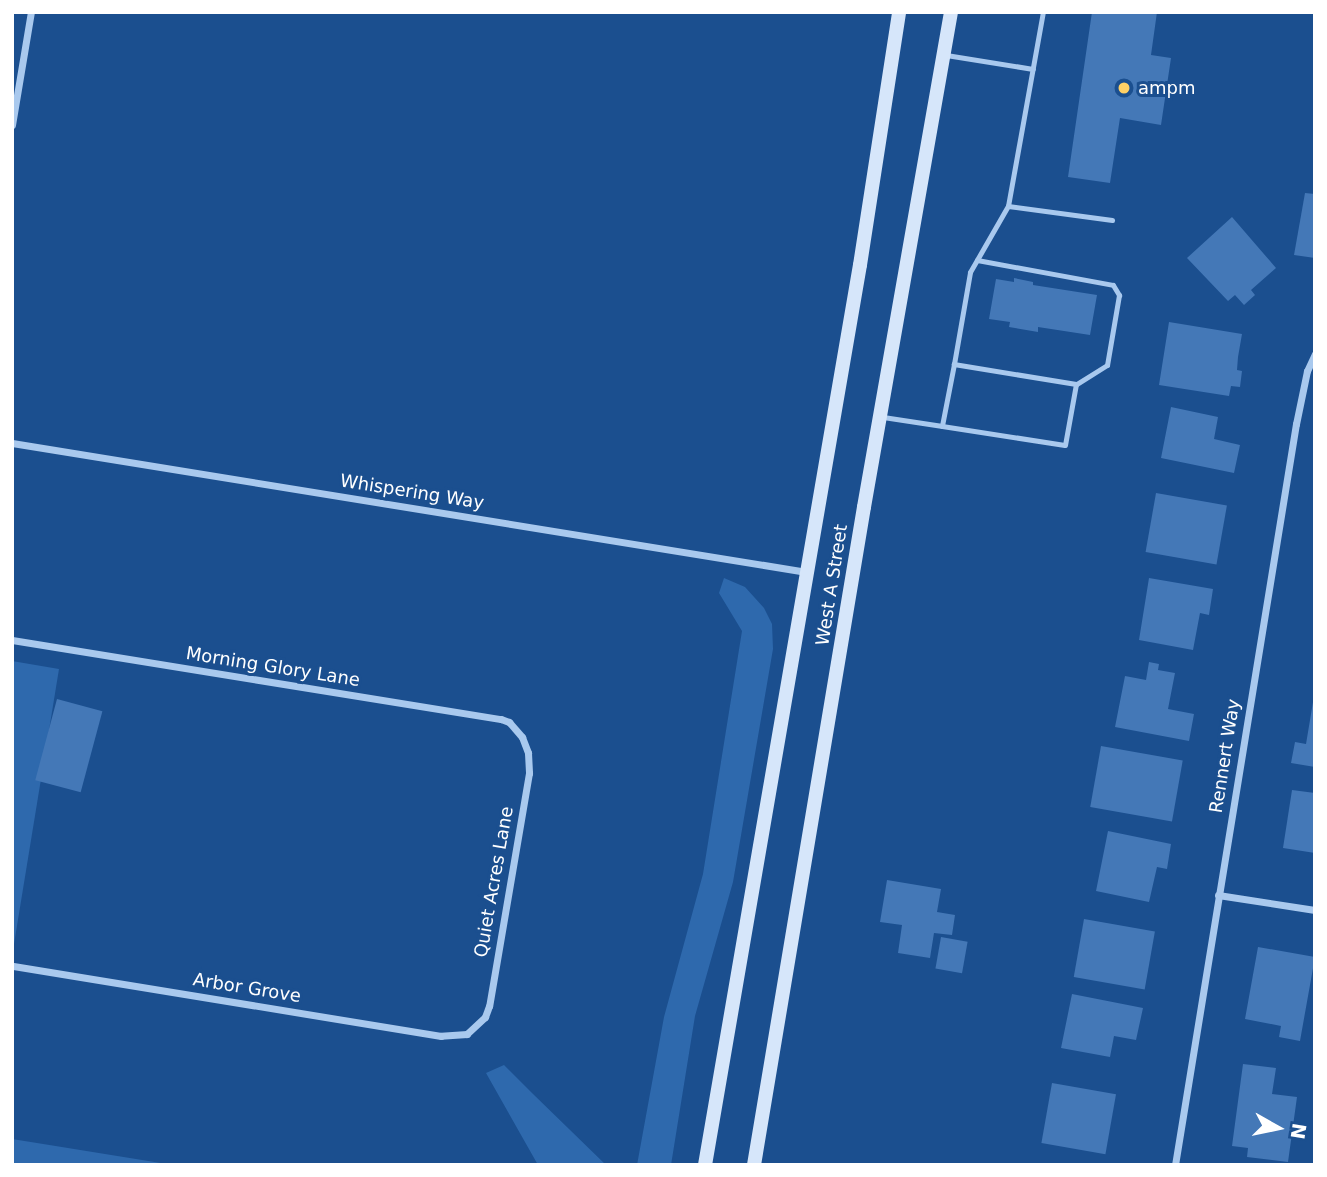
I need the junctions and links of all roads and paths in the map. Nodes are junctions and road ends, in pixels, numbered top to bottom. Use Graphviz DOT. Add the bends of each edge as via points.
graph roads {
  1 [pos="31,12"];
  2 [pos="899,12"];
  3 [pos="951,12"];
  4 [pos="1043,12"];
  5 [pos="946,55"];
  6 [pos="1032,69"];
  7 [pos="12,125"];
  8 [pos="1008,206"];
  9 [pos="1112,220"];
  10 [pos="976,260"];
  11 [pos="1315,354"];
  12 [pos="954,364"];
  13 [pos="1076,384"];
  14 [pos="880,416"];
  15 [pos="943,426"];
  16 [pos="12,443"];
  17 [pos="807,572"];
  18 [pos="12,640"];
  19 [pos="522,737"];
  20 [pos="1218,895"];
  21 [pos="1315,910"];
  22 [pos="12,967"];
  23 [pos="475,1028"];
  24 [pos="705,1165"];
  25 [pos="754,1165"];
  26 [pos="1174,1165"];
  1 -- 7 [label="street"];
  2 -- 17 [label="main road, West A Street"];
  3 -- 5 [label="main road, West A Street"];
  4 -- 6 [label="lane"];
  5 -- 6 [label="lane"];
  5 -- 14 [label="main road, West A Street"];
  6 -- 8 [label="lane"];
  8 -- 9 [label="lane"];
  8 -- 10 [label="lane"];
  10 -- 12 [label="lane"];
  10 -- 13 [label="lane" via="1113,285 1119,295 1107,365"];
  11 -- 20 [label="street, Rennert Way" via="1301,396"];
  12 -- 13 [label="lane"];
  12 -- 15 [label="lane"];
  13 -- 15 [label="lane" via="1065,445"];
  14 -- 15 [label="lane"];
  14 -- 25 [label="main road, West A Street"];
  16 -- 17 [label="street, Whispering Way"];
  17 -- 24 [label="main road, West A Street"];
  18 -- 19 [label="street, Morning Glory Lane" via="501,719"];
  19 -- 23 [label="street, Quiet Acres Lane" via="529,773 489,1006"];
  20 -- 21 [label="street"];
  20 -- 26 [label="street, Rennert Way"];
  22 -- 23 [label="street, Arbor Grove" via="456,1037"];
}
